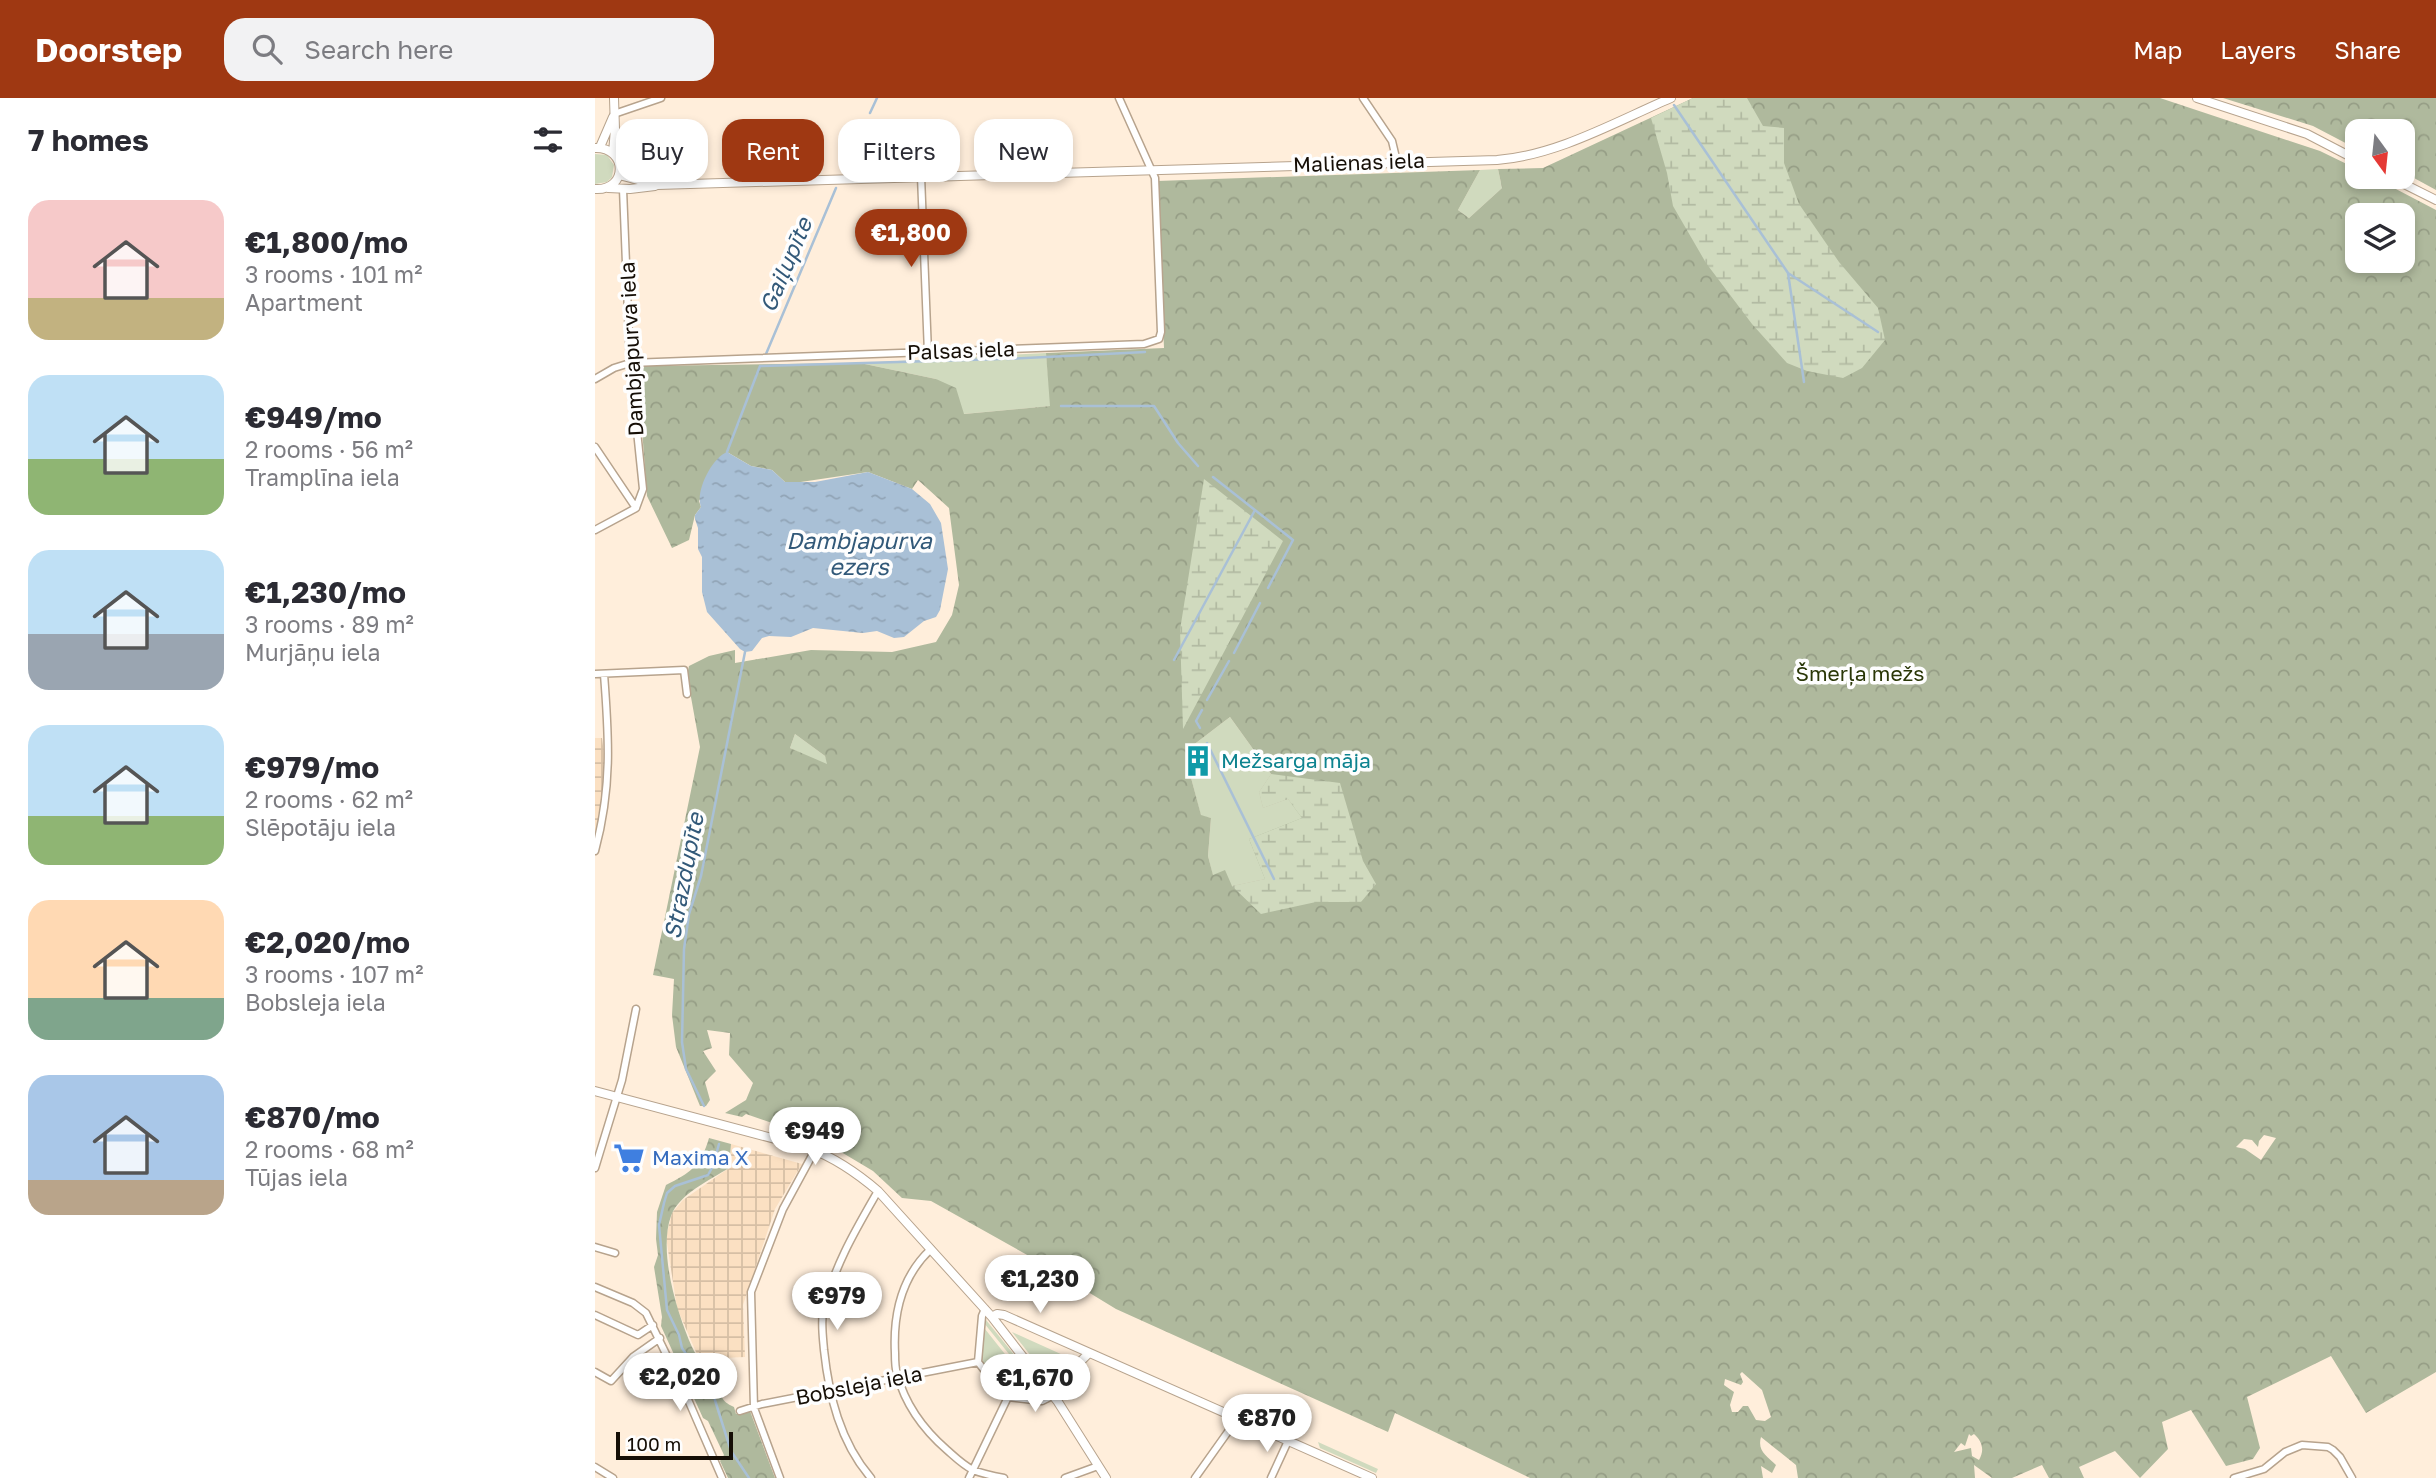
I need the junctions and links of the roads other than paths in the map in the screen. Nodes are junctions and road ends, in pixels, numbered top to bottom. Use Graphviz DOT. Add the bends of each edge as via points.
graph roads {
  1 [pos="614,98"];
  2 [pos="661,98"];
  3 [pos="1119,98"];
  4 [pos="1363,98"];
  5 [pos="1671,98"];
  6 [pos="2197,98"];
  7 [pos="614,114"];
  8 [pos="597,147"];
  9 [pos="613,153"];
  10 [pos="2345,154"];
  11 [pos="616,158"];
  12 [pos="1397,162"];
  13 [pos="1152,169"];
  14 [pos="960,175"];
  15 [pos="838,179"];
  16 [pos="616,181"];
  17 [pos="646,182"];
  18 [pos="921,182"];
  19 [pos="657,185"];
  20 [pos="607,188"];
  21 [pos="595,189"];
  22 [pos="623,189"];
  23 [pos="2414,189"];
  24 [pos="2436,200"];
  25 [pos="928,353"];
  26 [pos="630,363"];
  27 [pos="595,379"];
  28 [pos="595,447"];
  29 [pos="636,508"];
  30 [pos="595,530"];
  31 [pos="595,674"];
  32 [pos="604,674"];
  33 [pos="687,694"];
  34 [pos="595,851"];
  35 [pos="636,1009"];
  36 [pos="595,1091"];
  37 [pos="617,1097"];
  38 [pos="815,1150"];
  39 [pos="595,1168"];
  40 [pos="879,1191"];
  41 [pos="595,1247"];
  42 [pos="931,1249"];
  43 [pos="615,1253"];
  44 [pos="595,1287"];
  45 [pos="985,1309"];
  46 [pos="595,1315"];
  47 [pos="992,1317"];
  48 [pos="653,1325"];
  49 [pos="660,1338"];
  50 [pos="1089,1353"];
  51 [pos="978,1362"];
  52 [pos="595,1372"];
  53 [pos="899,1379"];
  54 [pos="829,1391"];
  55 [pos="1054,1395"];
  56 [pos="1008,1397"];
  57 [pos="754,1408"];
  58 [pos="740,1411"];
  59 [pos="1237,1419"];
  60 [pos="1288,1441"];
  61 [pos="1098,1466"];
  62 [pos="595,1467"];
  63 [pos="973,1470"];
  64 [pos="613,1478"];
  65 [pos="722,1478"];
  66 [pos="780,1478"];
  67 [pos="871,1478"];
  68 [pos="969,1478"];
  69 [pos="1004,1478"];
  70 [pos="1065,1478"];
  71 [pos="1106,1478"];
  72 [pos="1195,1478"];
  73 [pos="1271,1478"];
  74 [pos="1372,1478"];
  75 [pos="2234,1478"];
  76 [pos="2352,1478"];
  1 -- 7 [label="street"];
  2 -- 7 [label="street"];
  3 -- 13 [label="street"];
  4 -- 12 [label="street" via="1392,141"];
  5 -- 12 [label="street, Malienas iela" via="1555,148 1520,158"];
  6 -- 10 [label="street" via="2307,134"];
  7 -- 8 [label="street"];
  7 -- 9 [label="street"];
  8 -- 9 [label="street"];
  9 -- 11 [label="street"];
  12 -- 13 [label="street, Malienas iela"];
  13 -- 14 [label="street, Malienas iela"];
  13 -- 25 [label="street, Palsas iela" via="1159,340"];
  15 -- 19 [label="street, Malienas iela"];
  16 -- 20 [label="street"];
  17 -- 19 [label="street, Malienas iela"];
  18 -- 25 [label="street"];
  19 -- 22 [label="street, Malienas iela"];
  20 -- 21 [label="street, Malienas iela"];
  20 -- 22 [label="street, Malienas iela"];
  22 -- 26 [label="street, Dambjapurva iela"];
  23 -- 24 [label="street"];
  25 -- 26 [label="street, Palsas iela"];
  26 -- 27 [label="street, Palsas iela"];
  26 -- 29 [label="street, Dambjapurva iela" via="643,489"];
  28 -- 29 [label="street"];
  29 -- 30 [label="street"];
  31 -- 32 [label="street"];
  32 -- 33 [label="street" via="684,670"];
  32 -- 34 [label="street" via="607,798"];
  35 -- 37 [label="street"];
  36 -- 37 [label="street"];
  37 -- 38 [label="street"];
  37 -- 39 [label="street"];
  38 -- 40 [label="street"];
  38 -- 57 [label="street" via="783,1209 751,1292"];
  40 -- 42 [label="street"];
  40 -- 54 [label="street" via="846,1246 823,1316"];
  41 -- 43 [label="street"];
  42 -- 45 [label="street"];
  42 -- 53 [label="street" via="909,1278 896,1311"];
  44 -- 48 [label="street" via="633,1303"];
  45 -- 47 [label="street"];
  45 -- 51 [label="street"];
  46 -- 48 [label="street" via="638,1335"];
  47 -- 50 [label="street" via="1004,1315"];
  47 -- 55 [label="street"];
  48 -- 49 [label="street"];
  49 -- 52 [label="street" via="633,1357 611,1381"];
  49 -- 65 [label="street"];
  50 -- 55 [label="street"];
  50 -- 59 [label="street"];
  51 -- 53 [label="street, Bobsleja iela"];
  51 -- 56 [label="street"];
  53 -- 54 [label="street, Bobsleja iela"];
  53 -- 63 [label="street" via="928,1432"];
  54 -- 57 [label="street, Bobsleja iela"];
  54 -- 67 [label="street" via="848,1444"];
  55 -- 56 [label="street" via="1042,1401"];
  55 -- 61 [label="street"];
  56 -- 63 [label="street"];
  57 -- 58 [label="street, Bobsleja iela"];
  57 -- 66 [label="street"];
  59 -- 60 [label="street"];
  59 -- 72 [label="street"];
  60 -- 73 [label="street"];
  60 -- 74 [label="street"];
  61 -- 70 [label="street"];
  61 -- 71 [label="street"];
  62 -- 64 [label="street"];
  63 -- 68 [label="street"];
  63 -- 69 [label="street"];
  75 -- 76 [label="street" via="2264,1469 2285,1452 2302,1446 2333,1450"];
}
